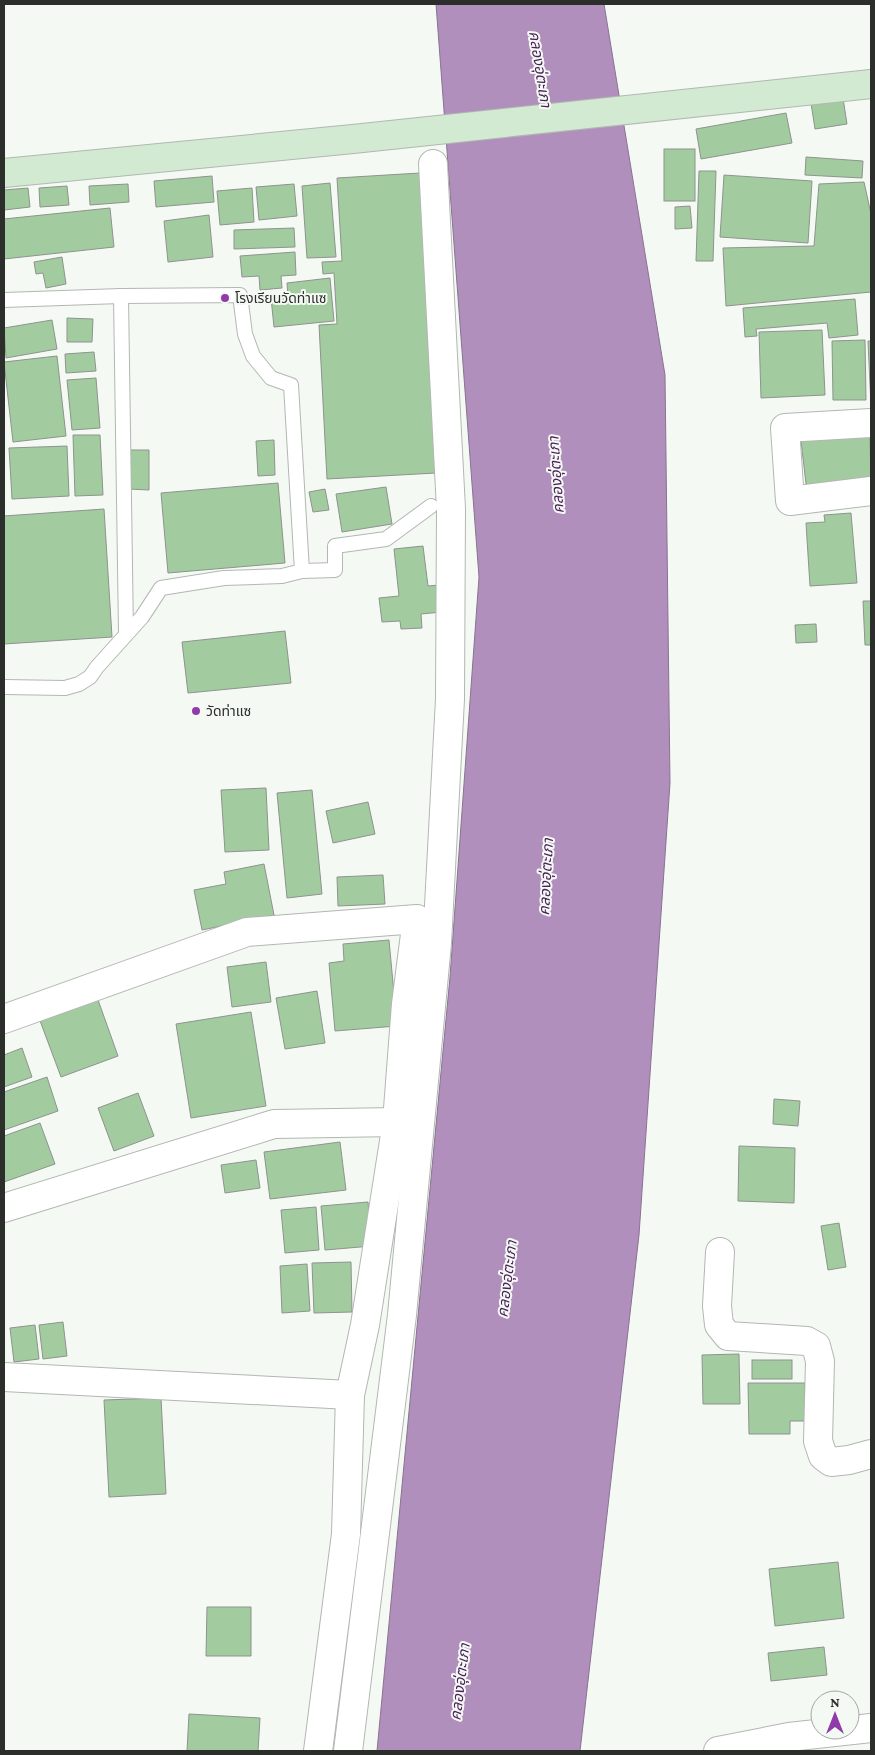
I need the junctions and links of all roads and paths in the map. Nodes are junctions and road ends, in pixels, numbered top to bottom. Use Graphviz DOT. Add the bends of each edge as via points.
graph roads {
  1 [pos="871,84"];
  2 [pos="433,164"];
  3 [pos="4,173"];
  4 [pos="121,296"];
  5 [pos="4,300"];
  6 [pos="871,423"];
  7 [pos="871,491"];
  8 [pos="431,506"];
  9 [pos="302,571"];
  10 [pos="126,633"];
  11 [pos="4,687"];
  12 [pos="4,1019"];
  13 [pos="397,1122"];
  14 [pos="4,1208"];
  15 [pos="720,1252"];
  16 [pos="4,1378"];
  17 [pos="350,1395"];
  18 [pos="871,1454"];
  19 [pos="871,1728"];
  20 [pos="789,1744"];
  21 [pos="318,1751"];
  22 [pos="348,1751"];
  23 [pos="718,1751"];
  1 -- 3 [label="street"];
  2 -- 22 [label="street" via="451,509 450,700 437,943 402,1315"];
  4 -- 5 [label="lane"];
  4 -- 9 [label="lane" via="240,295 245,334 254,356 271,378 291,384"];
  4 -- 10 [label="lane"];
  6 -- 7 [label="street" via="785,428 790,501"];
  8 -- 9 [label="lane" via="386,539 335,546 335,570"];
  9 -- 10 [label="lane" via="282,576 224,578 161,588 142,617"];
  10 -- 11 [label="lane" via="90,677 79,684 65,688"];
  12 -- 13 [label="street" via="247,932 417,919 406,1004"];
  13 -- 14 [label="street" via="274,1124"];
  13 -- 17 [label="street" via="366,1325"];
  15 -- 18 [label="street" via="716,1306 719,1325 728,1336 807,1342 816,1346 820,1361 818,1442 823,1456 831,1462"];
  16 -- 17 [label="street"];
  17 -- 21 [label="street" via="346,1534"];
  19 -- 20 [label="street"];
  20 -- 23 [label="street"];
}
